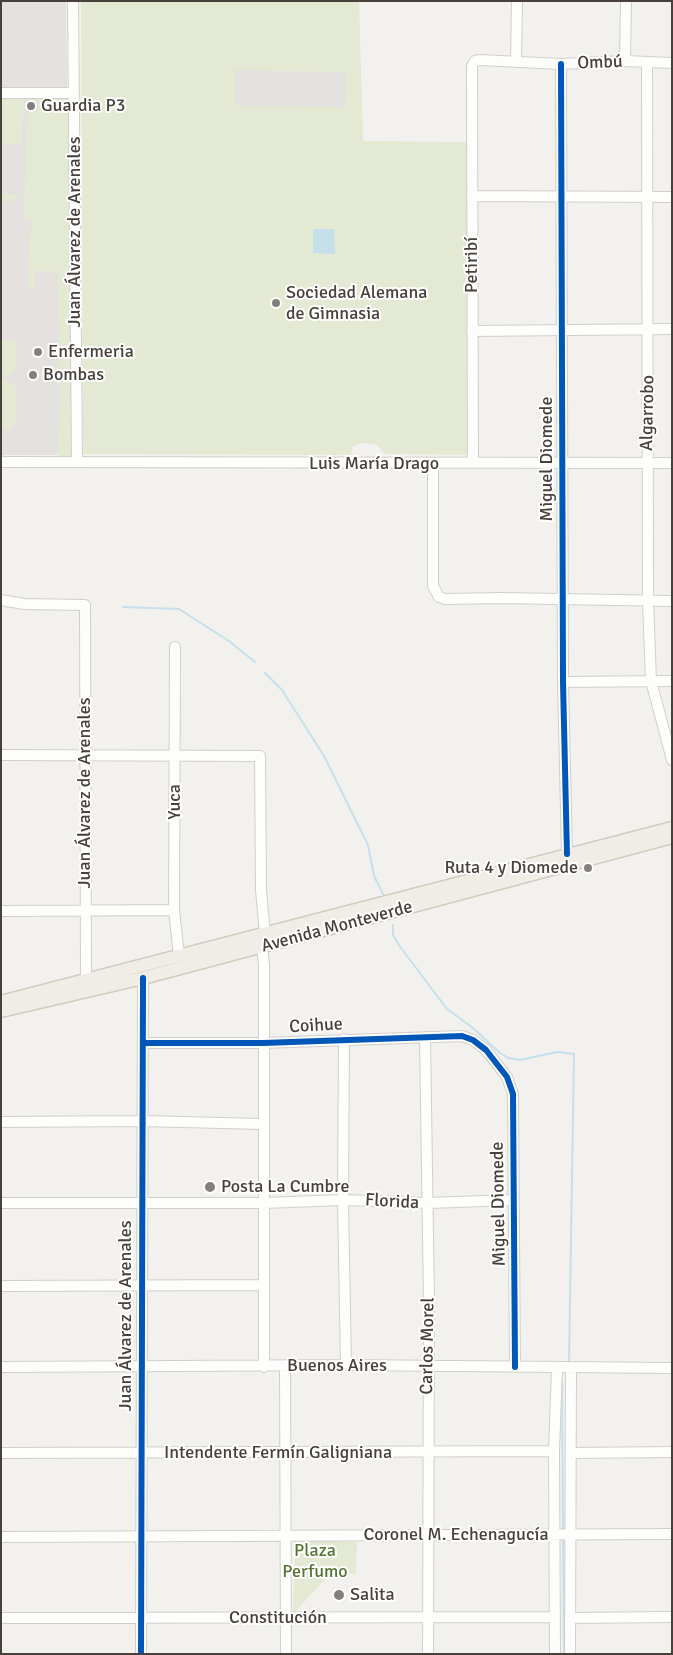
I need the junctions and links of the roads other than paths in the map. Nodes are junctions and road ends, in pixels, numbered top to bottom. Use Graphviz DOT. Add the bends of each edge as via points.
graph roads {
  1 [pos="73,1"];
  2 [pos="517,1"];
  3 [pos="626,1"];
  4 [pos="516,61"];
  5 [pos="625,61"];
  6 [pos="647,63"];
  7 [pos="672,63"];
  8 [pos="561,64"];
  9 [pos="472,66"];
  10 [pos="1,93"];
  11 [pos="74,93"];
  12 [pos="472,196"];
  13 [pos="561,197"];
  14 [pos="648,197"];
  15 [pos="672,197"];
  16 [pos="561,330"];
  17 [pos="649,330"];
  18 [pos="672,330"];
  19 [pos="472,331"];
  20 [pos="1,462"];
  21 [pos="77,462"];
  22 [pos="647,463"];
  23 [pos="672,463"];
  24 [pos="433,464"];
  25 [pos="474,464"];
  26 [pos="563,464"];
  27 [pos="1,600"];
  28 [pos="563,600"];
  29 [pos="648,600"];
  30 [pos="672,601"];
  31 [pos="175,647"];
  32 [pos="651,681"];
  33 [pos="672,681"];
  34 [pos="563,682"];
  35 [pos="1,755"];
  36 [pos="84,755"];
  37 [pos="175,755"];
  38 [pos="672,760"];
  39 [pos="672,828"];
  40 [pos="672,837"];
  41 [pos="567,854"];
  42 [pos="86,910"];
  43 [pos="174,910"];
  44 [pos="1,911"];
  45 [pos="263,940"];
  46 [pos="178,956"];
  47 [pos="143,978"];
  48 [pos="86,982"];
  49 [pos="1,1002"];
  50 [pos="1,1011"];
  51 [pos="425,1037"];
  52 [pos="344,1040"];
  53 [pos="263,1043"];
  54 [pos="143,1044"];
  55 [pos="486,1050"];
  56 [pos="142,1121"];
  57 [pos="1,1122"];
  58 [pos="263,1124"];
  59 [pos="343,1200"];
  60 [pos="513,1200"];
  61 [pos="1,1203"];
  62 [pos="142,1203"];
  63 [pos="264,1203"];
  64 [pos="428,1204"];
  65 [pos="141,1284"];
  66 [pos="263,1285"];
  67 [pos="1,1286"];
  68 [pos="346,1365"];
  69 [pos="285,1366"];
  70 [pos="428,1366"];
  71 [pos="1,1367"];
  72 [pos="264,1367"];
  73 [pos="515,1367"];
  74 [pos="142,1368"];
  75 [pos="557,1368"];
  76 [pos="571,1368"];
  77 [pos="672,1368"];
  78 [pos="286,1452"];
  79 [pos="428,1452"];
  80 [pos="554,1452"];
  81 [pos="672,1452"];
  82 [pos="1,1453"];
  83 [pos="140,1453"];
  84 [pos="571,1453"];
  85 [pos="140,1534"];
  86 [pos="571,1534"];
  87 [pos="672,1534"];
  88 [pos="429,1535"];
  89 [pos="555,1535"];
  90 [pos="1,1536"];
  91 [pos="286,1536"];
  92 [pos="554,1617"];
  93 [pos="672,1617"];
  94 [pos="1,1618"];
  95 [pos="286,1618"];
  96 [pos="426,1618"];
  97 [pos="570,1618"];
  98 [pos="141,1619"];
  99 [pos="141,1654"];
  100 [pos="286,1654"];
  101 [pos="428,1654"];
  102 [pos="555,1654"];
  103 [pos="570,1654"];
  1 -- 11 [label="street, Juan Álvarez de Arenales"];
  2 -- 4 [label="street"];
  3 -- 5 [label="street"];
  4 -- 8 [label="street, Ombú"];
  4 -- 9 [label="street, Ombú" via="480,60"];
  5 -- 6 [label="street, Ombú"];
  5 -- 8 [label="street, Ombú"];
  6 -- 7 [label="street, Ombú"];
  6 -- 14 [label="street, Algarrobo"];
  8 -- 13 [label="street, Miguel Diomede"];
  9 -- 12 [label="street, Petiribí"];
  10 -- 11 [label="street"];
  11 -- 21 [label="street, Juan Álvarez de Arenales"];
  12 -- 13 [label="street"];
  12 -- 19 [label="street, Petiribí"];
  13 -- 14 [label="street"];
  13 -- 16 [label="street, Miguel Diomede"];
  14 -- 15 [label="street"];
  14 -- 17 [label="street, Algarrobo"];
  16 -- 17 [label="street"];
  16 -- 19 [label="street"];
  16 -- 26 [label="street, Miguel Diomede"];
  17 -- 18 [label="street"];
  17 -- 22 [label="street, Algarrobo"];
  19 -- 25 [label="street, Petiribí"];
  20 -- 21 [label="street, Luis María Drago"];
  21 -- 24 [label="street, Luis María Drago"];
  22 -- 23 [label="street, Luis María Drago"];
  22 -- 26 [label="street, Luis María Drago"];
  22 -- 29 [label="street, Algarrobo"];
  24 -- 25 [label="street, Luis María Drago"];
  24 -- 28 [label="street" via="433,586 436,593 445,599"];
  25 -- 26 [label="street, Luis María Drago"];
  26 -- 28 [label="street, Miguel Diomede"];
  27 -- 36 [label="street, Juan Álvarez de Arenales" via="24,604 85,605"];
  28 -- 29 [label="street"];
  28 -- 34 [label="street, Miguel Diomede"];
  29 -- 30 [label="street"];
  29 -- 32 [label="street, Algarrobo"];
  31 -- 37 [label="street, Yuca"];
  32 -- 33 [label="street"];
  32 -- 34 [label="street"];
  32 -- 38 [label="street, Algarrobo"];
  34 -- 41 [label="street, Miguel Diomede"];
  35 -- 36 [label="street"];
  36 -- 37 [label="street"];
  36 -- 42 [label="street, Juan Álvarez de Arenales"];
  37 -- 43 [label="street, Yuca"];
  37 -- 45 [label="street" via="260,756"];
  39 -- 41 [label="main road, Avenida Monteverde"];
  40 -- 45 [label="main road, Avenida Monteverde"];
  41 -- 45 [label="main road, Avenida Monteverde"];
  42 -- 43 [label="street"];
  42 -- 44 [label="street"];
  42 -- 48 [label="street, Juan Álvarez de Arenales"];
  43 -- 46 [label="street, Yuca"];
  45 -- 46 [label="main road, Avenida Monteverde"];
  45 -- 47 [label="main road, Avenida Monteverde"];
  45 -- 53 [label="street"];
  46 -- 48 [label="main road, Avenida Monteverde"];
  47 -- 50 [label="main road, Avenida Monteverde"];
  47 -- 54 [label="street, Juan Álvarez de Arenales"];
  48 -- 49 [label="main road, Avenida Monteverde"];
  51 -- 52 [label="street, Coihue"];
  51 -- 55 [label="street, Coihue" via="462,1036"];
  51 -- 64 [label="street, Carlos Morel"];
  52 -- 53 [label="street, Coihue"];
  52 -- 59 [label="street"];
  53 -- 54 [label="street, Coihue"];
  53 -- 58 [label="street"];
  54 -- 56 [label="street, Juan Álvarez de Arenales"];
  55 -- 60 [label="street, Miguel Diomede" via="513,1088"];
  56 -- 57 [label="street"];
  56 -- 58 [label="street"];
  56 -- 62 [label="street, Juan Álvarez de Arenales"];
  58 -- 63 [label="street"];
  59 -- 63 [label="street, Florida"];
  59 -- 64 [label="street, Florida"];
  59 -- 68 [label="street"];
  60 -- 64 [label="street, Florida"];
  60 -- 73 [label="street, Miguel Diomede"];
  61 -- 62 [label="street, Florida"];
  62 -- 63 [label="street, Florida"];
  62 -- 65 [label="street, Juan Álvarez de Arenales"];
  63 -- 66 [label="street"];
  64 -- 70 [label="street, Carlos Morel"];
  65 -- 66 [label="street"];
  65 -- 67 [label="street"];
  65 -- 74 [label="street, Juan Álvarez de Arenales"];
  66 -- 72 [label="street"];
  68 -- 69 [label="street, Buenos Aires"];
  68 -- 70 [label="street, Buenos Aires"];
  69 -- 72 [label="street, Buenos Aires"];
  69 -- 78 [label="street"];
  70 -- 73 [label="street, Buenos Aires"];
  70 -- 79 [label="street, Carlos Morel"];
  71 -- 74 [label="street, Buenos Aires"];
  72 -- 74 [label="street, Buenos Aires"];
  73 -- 75 [label="street, Buenos Aires"];
  74 -- 83 [label="street, Juan Álvarez de Arenales"];
  75 -- 76 [label="street, Buenos Aires"];
  75 -- 80 [label="street"];
  76 -- 77 [label="street, Buenos Aires"];
  76 -- 84 [label="street"];
  78 -- 79 [label="street, Intendente Fermín Galigniana"];
  78 -- 83 [label="street, Intendente Fermín Galigniana"];
  78 -- 91 [label="street"];
  79 -- 80 [label="street, Intendente Fermín Galigniana"];
  79 -- 88 [label="street, Carlos Morel"];
  80 -- 89 [label="street"];
  81 -- 84 [label="street"];
  82 -- 83 [label="street, Intendente Fermín Galigniana"];
  83 -- 85 [label="street, Juan Álvarez de Arenales"];
  84 -- 86 [label="street"];
  85 -- 90 [label="street, Coronel M. Echenagucía"];
  85 -- 91 [label="street, Coronel M. Echenagucía"];
  85 -- 98 [label="street, Juan Álvarez de Arenales"];
  86 -- 87 [label="street, Coronel M. Echenagucía"];
  86 -- 89 [label="street, Coronel M. Echenagucía"];
  86 -- 97 [label="street"];
  88 -- 89 [label="street, Coronel M. Echenagucía"];
  88 -- 91 [label="street, Coronel M. Echenagucía"];
  88 -- 96 [label="street, Carlos Morel"];
  89 -- 92 [label="street"];
  91 -- 95 [label="street"];
  92 -- 96 [label="street, Constitución"];
  92 -- 102 [label="street"];
  93 -- 97 [label="street"];
  94 -- 98 [label="street, Constitución"];
  95 -- 96 [label="street, Constitución"];
  95 -- 98 [label="street, Constitución"];
  95 -- 100 [label="street"];
  96 -- 101 [label="street, Carlos Morel"];
  97 -- 103 [label="street"];
  98 -- 99 [label="street, Juan Álvarez de Arenales"];
}
